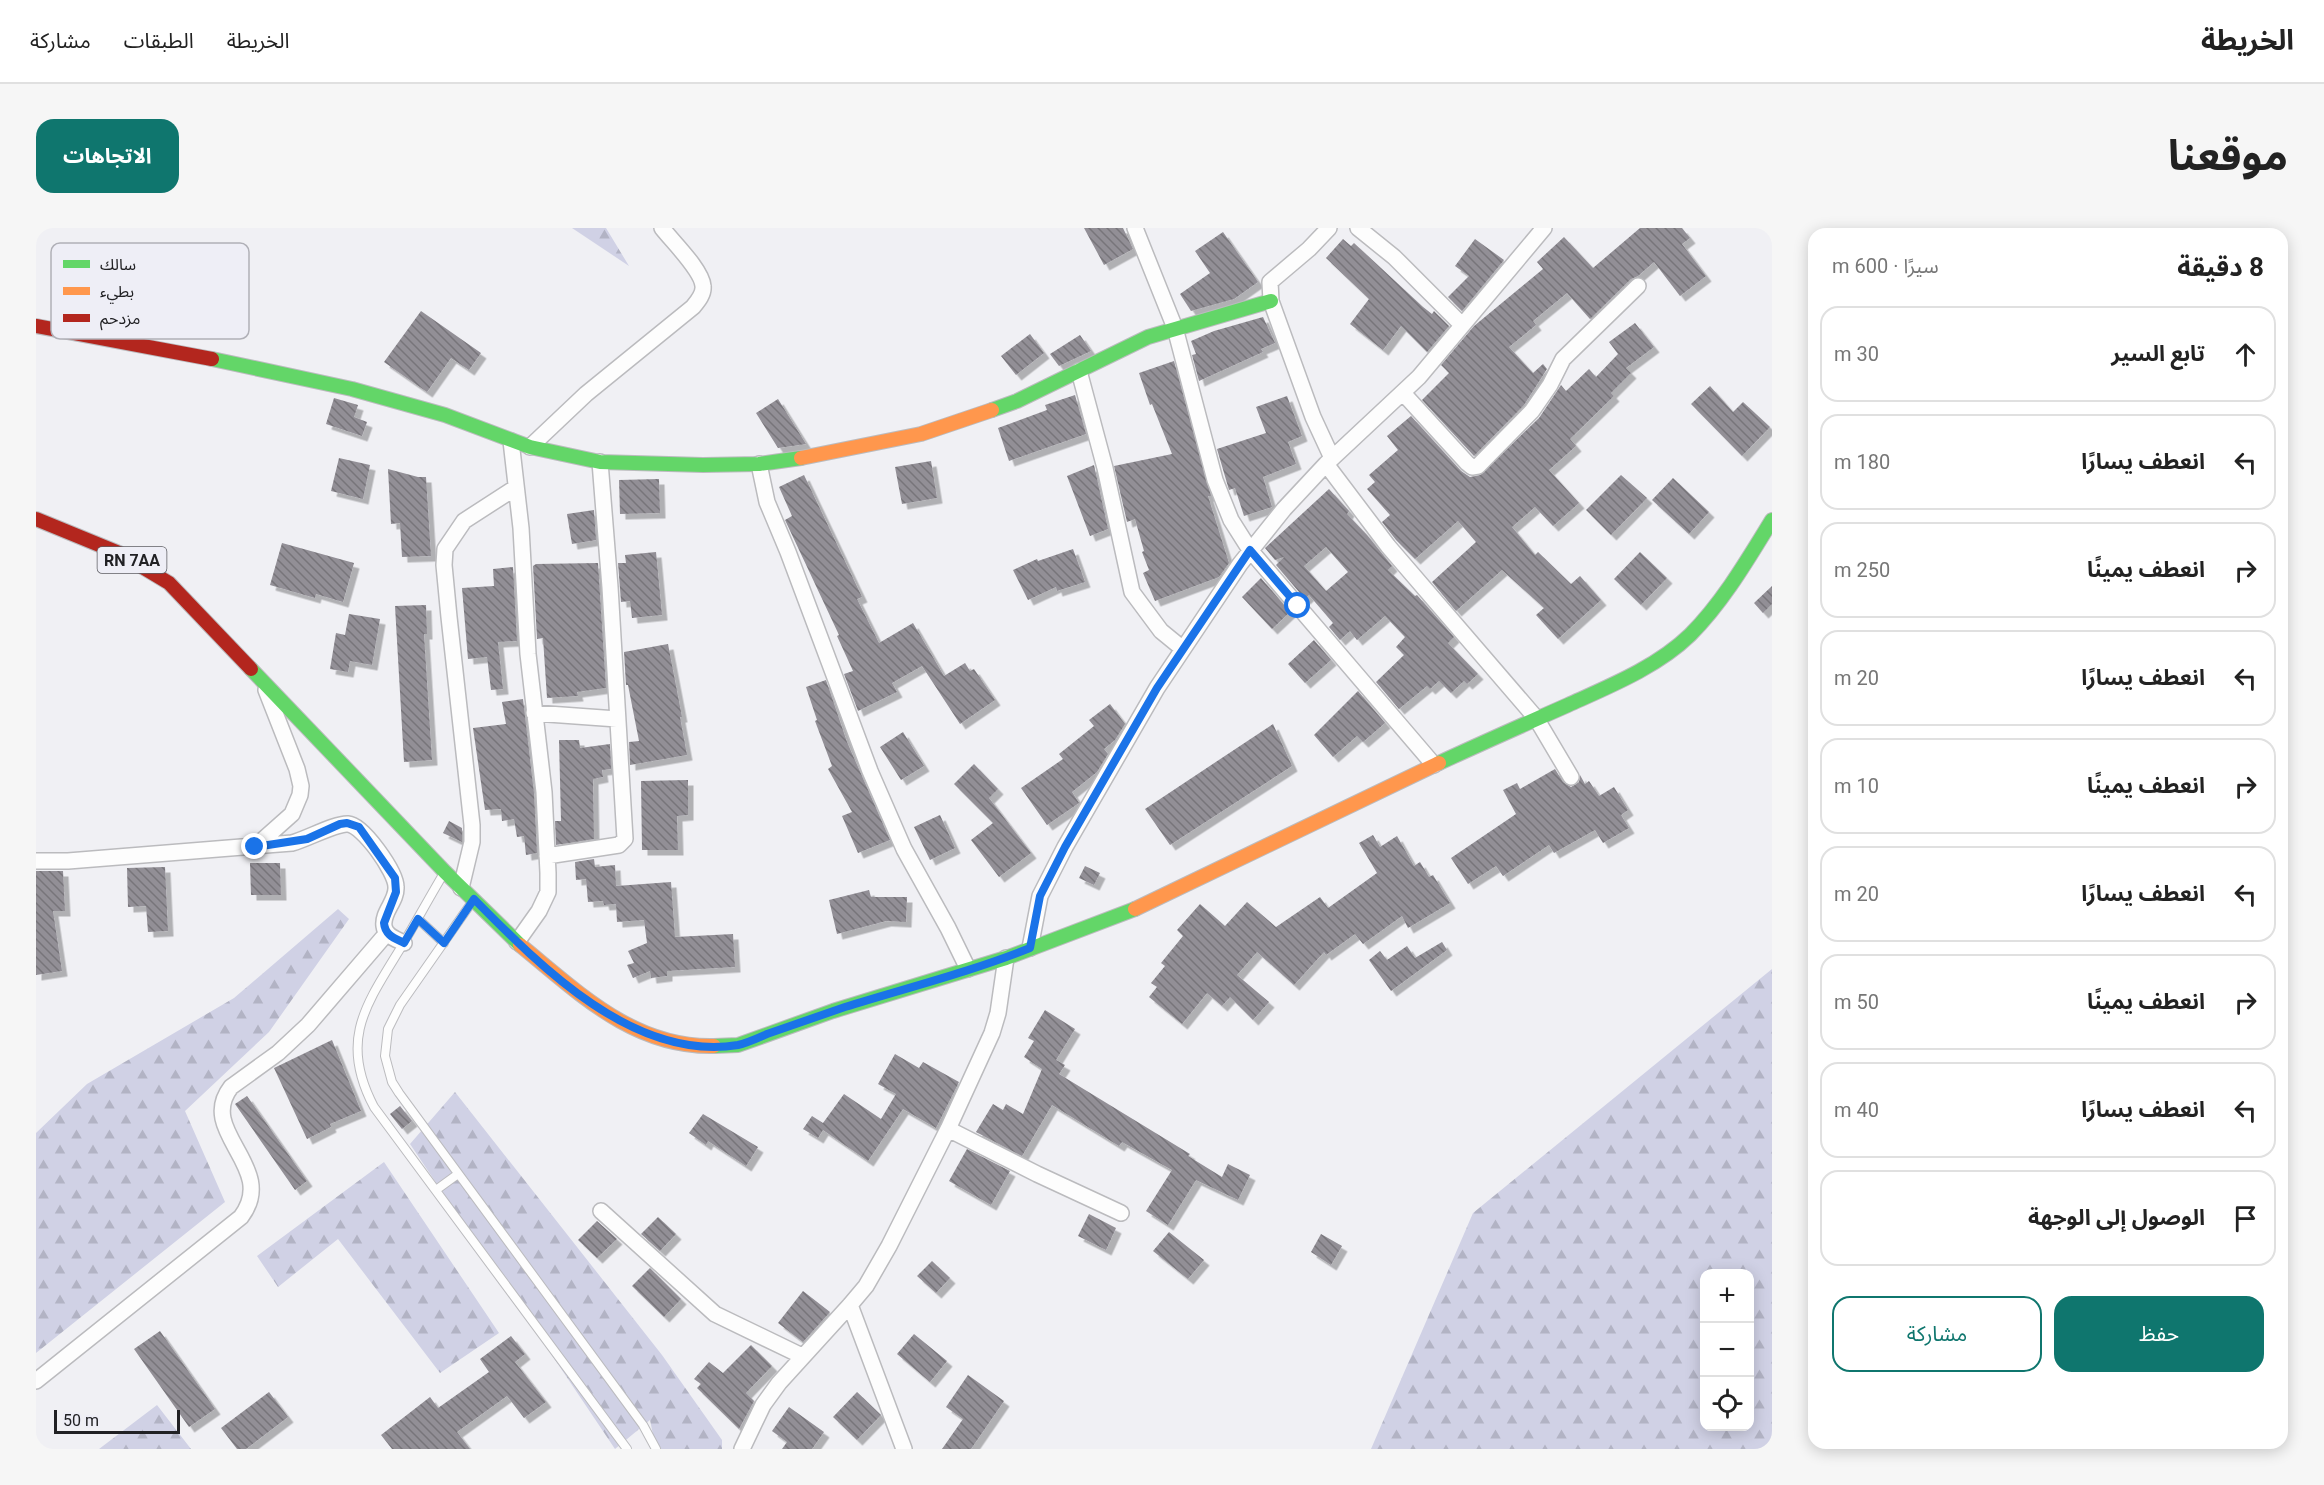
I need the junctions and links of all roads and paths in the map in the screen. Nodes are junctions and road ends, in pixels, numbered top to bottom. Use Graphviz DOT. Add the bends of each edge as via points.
graph roads {
  1 [pos="662,228"];
  2 [pos="1135,228"];
  3 [pos="1329,228"];
  4 [pos="1358,228"];
  5 [pos="1544,228"];
  6 [pos="1638,286"];
  7 [pos="1271,301"];
  8 [pos="1462,325"];
  9 [pos="36,326"];
  10 [pos="1175,328"];
  11 [pos="51,329"];
  12 [pos="108,339"];
  13 [pos="1079,371"];
  14 [pos="1403,393"];
  15 [pos="511,441"];
  16 [pos="530,447"];
  17 [pos="1329,461"];
  18 [pos="600,462"];
  19 [pos="759,464"];
  20 [pos="515,488"];
  21 [pos="36,519"];
  22 [pos="1772,520"];
  23 [pos="1250,550"];
  24 [pos="1196,630"];
  25 [pos="1161,631"];
  26 [pos="1183,649"];
  27 [pos="1170,668"];
  28 [pos="262,679"];
  29 [pos="534,713"];
  30 [pos="1536,718"];
  31 [pos="617,719"];
  32 [pos="1434,765"];
  33 [pos="1571,777"];
  34 [pos="255,847"];
  35 [pos="547,856"];
  36 [pos="36,861"];
  37 [pos="445,872"];
  38 [pos="461,888"];
  39 [pos="474,899"];
  40 [pos="418,919"];
  41 [pos="387,933"];
  42 [pos="517,942"];
  43 [pos="404,943"];
  44 [pos="444,943"];
  45 [pos="1030,948"];
  46 [pos="1006,958"];
  47 [pos="968,969"];
  48 [pos="948,1129"];
  49 [pos="458,1174"];
  50 [pos="436,1190"];
  51 [pos="601,1211"];
  52 [pos="1121,1213"];
  53 [pos="850,1305"];
  54 [pos="802,1356"];
  55 [pos="36,1381"];
  56 [pos="627,1449"];
  57 [pos="656,1449"];
  58 [pos="742,1449"];
  59 [pos="904,1449"];
  1 -- 16 [label="street" via="698,273 703,285 701,296"];
  2 -- 10 [label="street"];
  3 -- 7 [label="street" via="1270,282"];
  4 -- 8 [label="street" via="1394,257"];
  5 -- 8 [label="street"];
  6 -- 14 [label="street" via="1563,359 1532,411 1478,466 1467,463"];
  7 -- 10 [label="main road"];
  7 -- 17 [label="street"];
  8 -- 14 [label="street"];
  9 -- 11 [label="main road"];
  10 -- 13 [label="main road"];
  10 -- 23 [label="street" via="1215,480 1231,520"];
  12 -- 15 [label="main road" via="352,389 445,415"];
  13 -- 19 [label="main road" via="1017,401 921,434"];
  13 -- 25 [label="street" via="1105,468 1131,592"];
  14 -- 17 [label="street"];
  15 -- 16 [label="main road"];
  15 -- 20 [label="street"];
  16 -- 18 [label="main road"];
  17 -- 23 [label="street"];
  17 -- 30 [label="street" via="1388,546"];
  18 -- 19 [label="main road"];
  18 -- 31 [label="street"];
  19 -- 47 [label="street" via="766,502 870,771 904,849"];
  20 -- 29 [label="street"];
  20 -- 38 [label="street" via="464,521 445,549 448,617 472,825"];
  21 -- 28 [label="main road, RN 7AA" via="119,553 168,583"];
  22 -- 30 [label="main road, RN 7AA" via="1708,615 1689,636 1623,680"];
  23 -- 24 [label="street"];
  23 -- 32 [label="street"];
  24 -- 25 [label="street"];
  24 -- 26 [label="street"];
  25 -- 26 [label="street"];
  25 -- 27 [label="street"];
  26 -- 27 [label="street"];
  27 -- 45 [label="street" via="1040,896"];
  28 -- 34 [label="street" via="301,786 292,814"];
  28 -- 37 [label="main road, RN 7AA"];
  29 -- 31 [label="street"];
  29 -- 35 [label="street"];
  30 -- 32 [label="main road, RN 7AA"];
  30 -- 33 [label="street"];
  31 -- 35 [label="street" via="625,839 619,845"];
  32 -- 45 [label="main road, RN 7AA" via="1137,908"];
  34 -- 36 [label="street"];
  34 -- 41 [label="street" via="307,839 340,824 359,827 395,878 396,892 384,923"];
  35 -- 42 [label="street" via="548,892"];
  37 -- 38 [label="main road, RN 7AA"];
  37 -- 40 [label="lane"];
  38 -- 39 [label="main road, RN 7AA"];
  39 -- 42 [label="main road, RN 7AA"];
  39 -- 44 [label="lane"];
  40 -- 43 [label="lane"];
  40 -- 44 [label="lane"];
  41 -- 43 [label="street"];
  41 -- 55 [label="street" via="308,1025 231,1087 222,1101 222,1118 252,1186 250,1202 241,1217"];
  42 -- 47 [label="main road, RN 7AA" via="600,1010 624,1024 666,1040 702,1046 738,1045"];
  43 -- 50 [label="lane" via="367,1004 358,1034 358,1064 374,1107"];
  44 -- 49 [label="lane" via="393,1016 385,1056 399,1093"];
  45 -- 46 [label="main road, RN 7AA"];
  46 -- 47 [label="main road, RN 7AA"];
  46 -- 48 [label="street" via="992,1033"];
  48 -- 52 [label="street"];
  48 -- 53 [label="street" via="889,1246"];
  49 -- 50 [label="lane"];
  49 -- 57 [label="lane" via="643,1425"];
  50 -- 56 [label="lane"];
  51 -- 54 [label="street" via="715,1314"];
  53 -- 54 [label="street"];
  53 -- 59 [label="street"];
  54 -- 58 [label="street" via="763,1405"];
}
